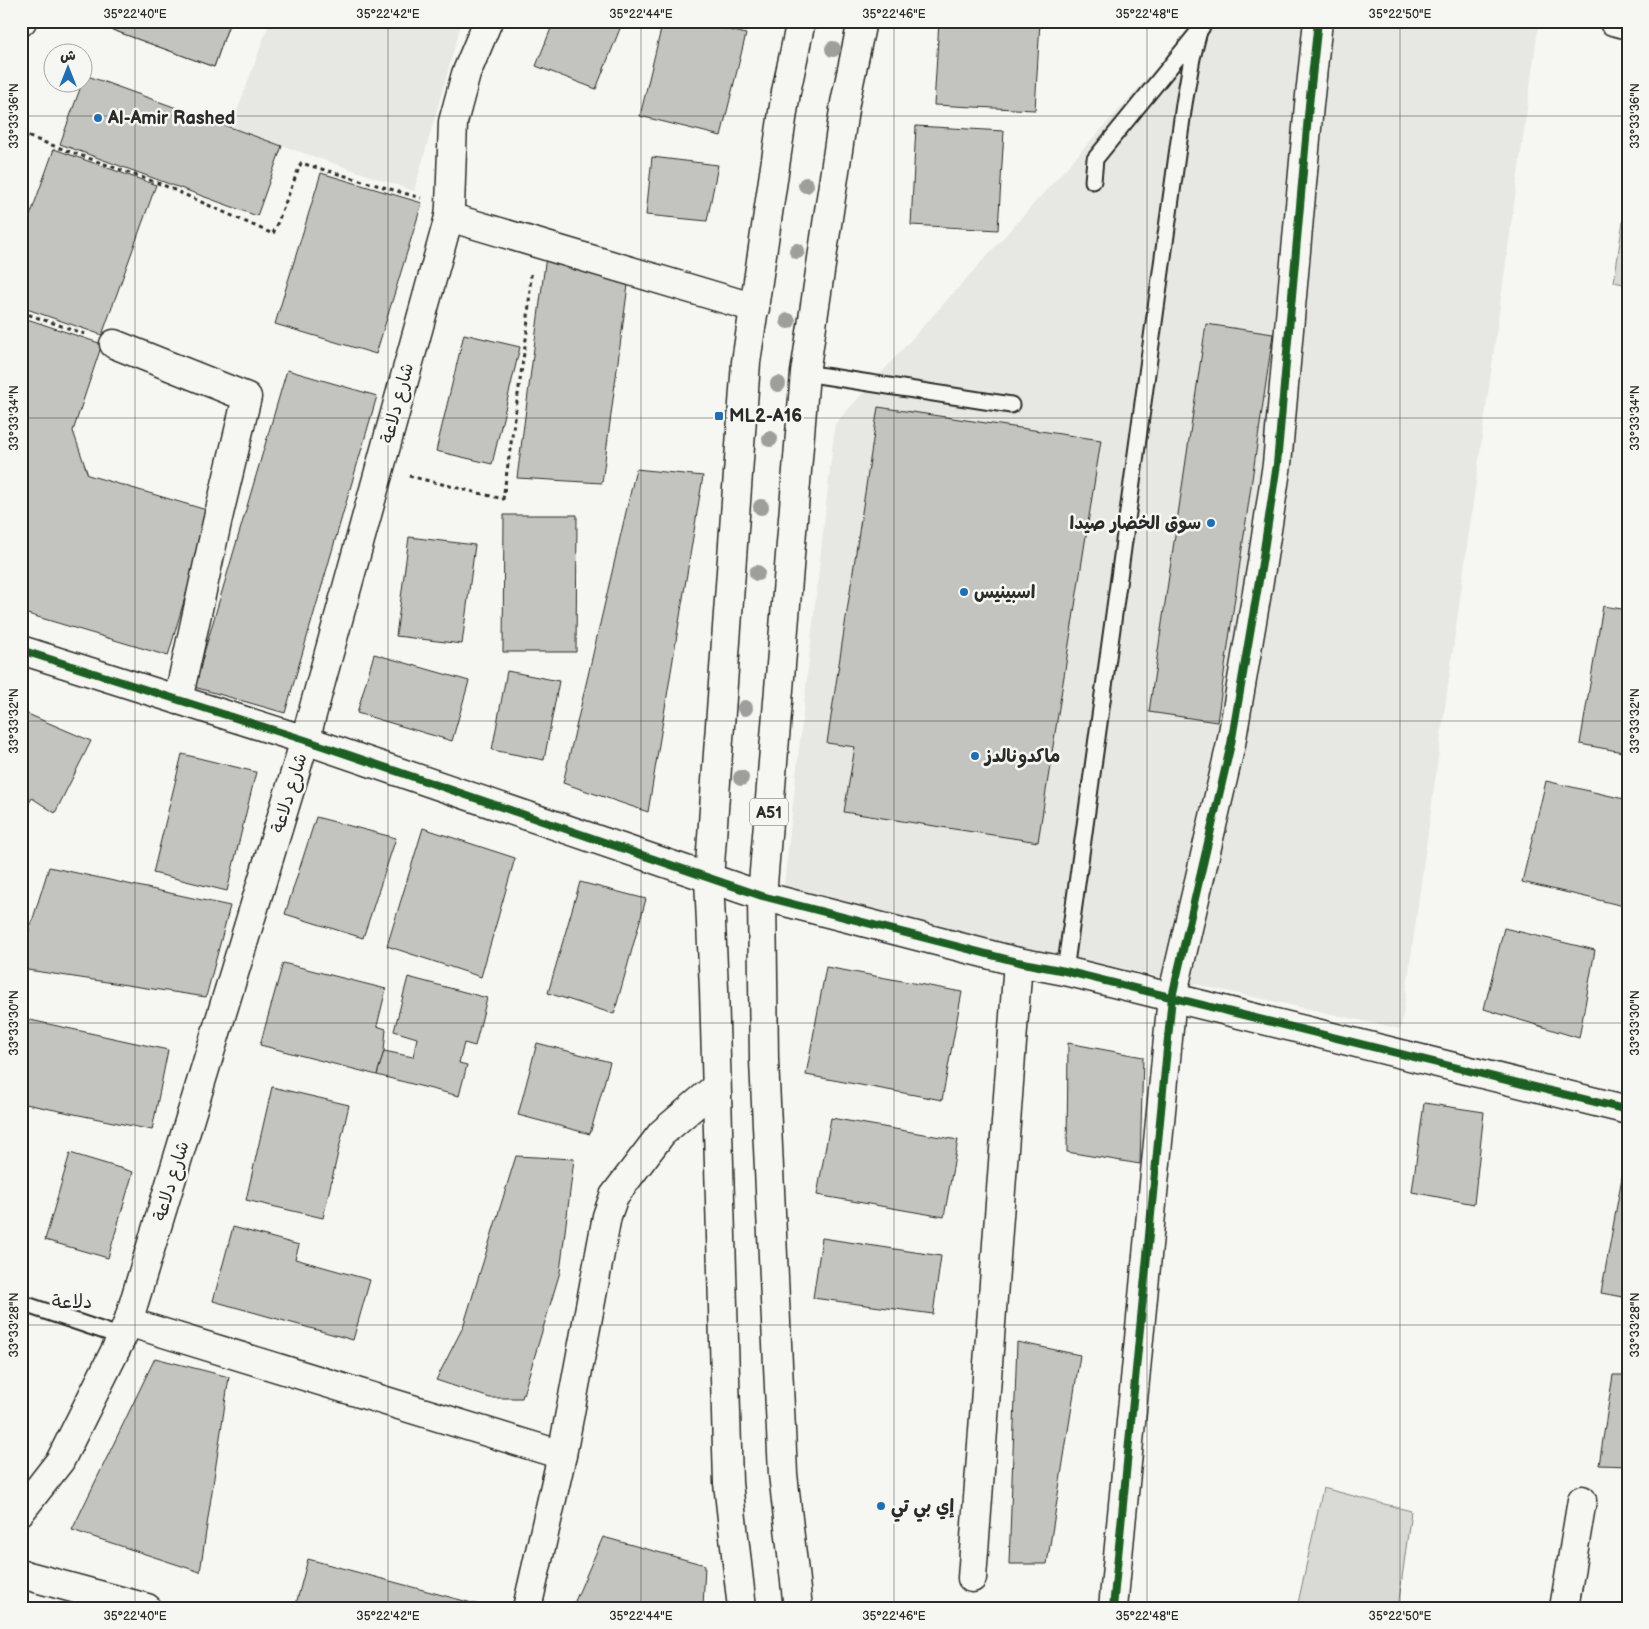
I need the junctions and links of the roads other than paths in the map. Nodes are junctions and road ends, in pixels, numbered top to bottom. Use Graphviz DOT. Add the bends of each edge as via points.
graph roads {
  1 [pos="488,21"];
  2 [pos="801,21"];
  3 [pos="862,21"];
  4 [pos="1318,21"];
  5 [pos="1613,21"];
  6 [pos="1628,25"];
  7 [pos="1203,26"];
  8 [pos="1093,181"];
  9 [pos="449,212"];
  10 [pos="754,308"];
  11 [pos="114,344"];
  12 [pos="805,373"];
  13 [pos="1011,405"];
  14 [pos="21,650"];
  15 [pos="178,700"];
  16 [pos="305,740"];
  17 [pos="710,879"];
  18 [pos="762,896"];
  19 [pos="1018,962"];
  20 [pos="1065,971"];
  21 [pos="1172,997"];
  22 [pos="716,1087"];
  23 [pos="1628,1110"];
  24 [pos="21,1303"];
  25 [pos="125,1330"];
  26 [pos="562,1455"];
  27 [pos="1582,1500"];
  28 [pos="21,1511"];
  29 [pos="21,1574"];
  30 [pos="972,1578"];
  31 [pos="147,1608"];
  32 [pos="528,1608"];
  33 [pos="742,1608"];
  34 [pos="798,1608"];
  35 [pos="1113,1608"];
  36 [pos="1564,1608"];
  1 -- 9 [label="main road, شارع دلاعة" via="466,74 453,122"];
  2 -- 10 [label="main road" via="786,92"];
  3 -- 12 [label="main road, A51" via="845,103"];
  4 -- 21 [label="main road" via="1277,464 1231,744"];
  5 -- 6 [label="main road"];
  7 -- 8 [label="lane" via="1095,159"];
  7 -- 20 [label="lane" via="1192,58 1184,104"];
  9 -- 10 [label="main road" via="533,242"];
  9 -- 16 [label="main road, شارع دلاعة"];
  10 -- 17 [label="main road" via="746,362"];
  11 -- 15 [label="main road" via="247,397"];
  12 -- 13 [label="lane"];
  12 -- 18 [label="main road, A51"];
  14 -- 15 [label="main road"];
  15 -- 16 [label="main road"];
  16 -- 17 [label="main road"];
  16 -- 25 [label="main road, شارع دلاعة"];
  17 -- 18 [label="main road"];
  17 -- 22 [label="main road"];
  18 -- 19 [label="main road"];
  18 -- 34 [label="main road, A51" via="764,1060 783,1474"];
  19 -- 20 [label="main road"];
  19 -- 30 [label="main road"];
  20 -- 21 [label="main road"];
  21 -- 23 [label="main road"];
  21 -- 35 [label="main road"];
  22 -- 26 [label="main road" via="662,1133 614,1196 606,1216"];
  22 -- 33 [label="main road" via="728,1483"];
  24 -- 25 [label="lane"];
  25 -- 26 [label="main road"];
  25 -- 28 [label="main road, شارع دلاعة" via="60,1461"];
  26 -- 32 [label="main road"];
  27 -- 36 [label="main road"];
  29 -- 31 [label="main road"];
}
